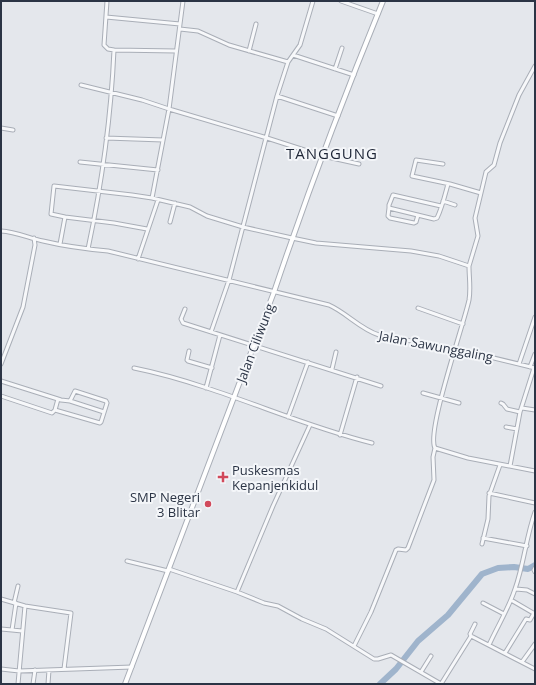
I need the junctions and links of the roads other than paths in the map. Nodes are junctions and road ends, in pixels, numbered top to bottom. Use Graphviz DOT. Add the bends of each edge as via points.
graph roads {
  1 [pos="107,1"];
  2 [pos="183,1"];
  3 [pos="313,1"];
  4 [pos="341,1"];
  5 [pos="384,1"];
  6 [pos="378,14"];
  7 [pos="106,17"];
  8 [pos="180,24"];
  9 [pos="256,24"];
  10 [pos="180,29"];
  11 [pos="342,48"];
  12 [pos="114,50"];
  13 [pos="176,51"];
  14 [pos="249,51"];
  15 [pos="293,55"];
  16 [pos="288,62"];
  17 [pos="535,66"];
  18 [pos="334,69"];
  19 [pos="354,75"];
  20 [pos="81,85"];
  21 [pos="112,92"];
  22 [pos="277,96"];
  23 [pos="169,109"];
  24 [pos="338,116"];
  25 [pos="1,128"];
  26 [pos="13,130"];
  27 [pos="106,138"];
  28 [pos="267,138"];
  29 [pos="163,140"];
  30 [pos="323,156"];
  31 [pos="80,162"];
  32 [pos="359,164"];
  33 [pos="443,164"];
  34 [pos="104,165"];
  35 [pos="158,170"];
  36 [pos="448,184"];
  37 [pos="100,192"];
  38 [pos="481,193"];
  39 [pos="152,198"];
  40 [pos="158,200"];
  41 [pos="443,201"];
  42 [pos="175,203"];
  43 [pos="455,205"];
  44 [pos="441,206"];
  45 [pos="389,208"];
  46 [pos="418,215"];
  47 [pos="65,217"];
  48 [pos="94,220"];
  49 [pos="170,222"];
  50 [pos="243,227"];
  51 [pos="147,229"];
  52 [pos="1,231"];
  53 [pos="34,238"];
  54 [pos="292,238"];
  55 [pos="42,241"];
  56 [pos="60,244"];
  57 [pos="36,245"];
  58 [pos="88,249"];
  59 [pos="138,259"];
  60 [pos="469,266"];
  61 [pos="229,280"];
  62 [pos="274,292"];
  63 [pos="418,308"];
  64 [pos="185,309"];
  65 [pos="535,317"];
  66 [pos="463,324"];
  67 [pos="533,329"];
  68 [pos="211,332"];
  69 [pos="220,335"];
  70 [pos="253,345"];
  71 [pos="455,349"];
  72 [pos="189,351"];
  73 [pos="336,352"];
  74 [pos="535,354"];
  75 [pos="308,362"];
  76 [pos="1,364"];
  77 [pos="519,364"];
  78 [pos="134,368"];
  79 [pos="212,368"];
  80 [pos="533,368"];
  81 [pos="332,369"];
  82 [pos="356,377"];
  83 [pos="1,381"];
  84 [pos="381,386"];
  85 [pos="206,388"];
  86 [pos="423,393"];
  87 [pos="1,396"];
  88 [pos="234,397"];
  89 [pos="442,398"];
  90 [pos="60,400"];
  91 [pos="70,401"];
  92 [pos="459,403"];
  93 [pos="501,403"];
  94 [pos="522,408"];
  95 [pos="56,410"];
  96 [pos="535,410"];
  97 [pos="104,412"];
  98 [pos="520,412"];
  99 [pos="288,417"];
  100 [pos="310,425"];
  101 [pos="506,427"];
  102 [pos="517,429"];
  103 [pos="340,435"];
  104 [pos="372,442"];
  105 [pos="435,448"];
  106 [pos="500,465"];
  107 [pos="510,466"];
  108 [pos="535,472"];
  109 [pos="490,493"];
  110 [pos="535,503"];
  111 [pos="535,512"];
  112 [pos="483,538"];
  113 [pos="482,544"];
  114 [pos="526,546"];
  115 [pos="127,561"];
  116 [pos="535,568"];
  117 [pos="168,570"];
  118 [pos="535,572"];
  119 [pos="18,586"];
  120 [pos="516,589"];
  121 [pos="237,592"];
  122 [pos="535,594"];
  123 [pos="1,599"];
  124 [pos="511,600"];
  125 [pos="15,603"];
  126 [pos="483,603"];
  127 [pos="25,606"];
  128 [pos="534,613"];
  129 [pos="504,614"];
  130 [pos="475,624"];
  131 [pos="1,629"];
  132 [pos="12,630"];
  133 [pos="22,631"];
  134 [pos="471,636"];
  135 [pos="535,644"];
  136 [pos="489,645"];
  137 [pos="354,646"];
  138 [pos="505,653"];
  139 [pos="431,656"];
  140 [pos="522,662"];
  141 [pos="132,667"];
  142 [pos="1,669"];
  143 [pos="64,669"];
  144 [pos="535,669"];
  145 [pos="35,670"];
  146 [pos="48,670"];
  147 [pos="19,671"];
  148 [pos="421,672"];
  149 [pos="18,684"];
  150 [pos="33,684"];
  151 [pos="48,684"];
  152 [pos="125,684"];
  153 [pos="441,684"];
  1 -- 7 [label="street"];
  2 -- 8 [label="street"];
  3 -- 15 [label="street" via="300,45"];
  4 -- 6 [label="street"];
  5 -- 6 [label="main road, Jalan Ciliwung"];
  6 -- 19 [label="main road, Jalan Ciliwung"];
  7 -- 8 [label="street"];
  7 -- 12 [label="street" via="104,45"];
  8 -- 10 [label="street"];
  9 -- 14 [label="street"];
  10 -- 13 [label="street"];
  10 -- 14 [label="street" via="198,31 218,41"];
  11 -- 18 [label="street"];
  12 -- 13 [label="street"];
  12 -- 21 [label="street"];
  13 -- 23 [label="street"];
  14 -- 16 [label="street"];
  15 -- 16 [label="street"];
  15 -- 18 [label="street"];
  16 -- 22 [label="street"];
  17 -- 38 [label="street" via="519,94 494,165 486,172"];
  18 -- 19 [label="street"];
  19 -- 24 [label="main road, Jalan Ciliwung"];
  20 -- 21 [label="street"];
  21 -- 23 [label="street"];
  21 -- 27 [label="street"];
  22 -- 24 [label="street"];
  22 -- 28 [label="street"];
  23 -- 28 [label="street"];
  23 -- 29 [label="street"];
  24 -- 30 [label="main road, Jalan Ciliwung"];
  25 -- 26 [label="street"];
  27 -- 29 [label="street"];
  27 -- 34 [label="street"];
  28 -- 30 [label="street"];
  28 -- 50 [label="street"];
  29 -- 35 [label="street"];
  30 -- 32 [label="street"];
  30 -- 54 [label="main road, Jalan Ciliwung"];
  31 -- 34 [label="street"];
  33 -- 36 [label="street" via="415,160 412,176"];
  34 -- 35 [label="street"];
  34 -- 37 [label="street"];
  35 -- 39 [label="street"];
  36 -- 38 [label="street"];
  36 -- 41 [label="street"];
  37 -- 39 [label="street"];
  37 -- 47 [label="street" via="54,186 51,214"];
  37 -- 48 [label="street"];
  38 -- 60 [label="street" via="475,218 478,236"];
  39 -- 40 [label="street"];
  40 -- 42 [label="street"];
  40 -- 51 [label="street"];
  41 -- 43 [label="street"];
  41 -- 44 [label="street"];
  42 -- 49 [label="street"];
  42 -- 50 [label="street"];
  44 -- 45 [label="street" via="393,195"];
  44 -- 46 [label="street" via="437,218"];
  45 -- 46 [label="street"];
  45 -- 46 [label="street" via="390,218 414,223"];
  47 -- 48 [label="street"];
  47 -- 56 [label="street"];
  48 -- 51 [label="street"];
  48 -- 58 [label="street"];
  50 -- 54 [label="street"];
  50 -- 61 [label="street"];
  51 -- 59 [label="street"];
  52 -- 53 [label="street, Jalan Sawunggaling"];
  53 -- 55 [label="street, Jalan Sawunggaling"];
  53 -- 57 [label="street"];
  54 -- 60 [label="street" via="316,243 411,251 439,256"];
  54 -- 62 [label="main road, Jalan Ciliwung"];
  55 -- 56 [label="street, Jalan Sawunggaling"];
  55 -- 57 [label="street"];
  56 -- 58 [label="street, Jalan Sawunggaling"];
  57 -- 76 [label="street" via="23,308"];
  58 -- 59 [label="street, Jalan Sawunggaling"];
  59 -- 61 [label="street, Jalan Sawunggaling"];
  60 -- 66 [label="street" via="470,293"];
  61 -- 62 [label="street, Jalan Sawunggaling"];
  61 -- 68 [label="street"];
  62 -- 70 [label="main road, Jalan Ciliwung"];
  62 -- 71 [label="street, Jalan Sawunggaling" via="329,305 367,331 385,337"];
  63 -- 66 [label="street"];
  64 -- 68 [label="street" via="182,322"];
  65 -- 67 [label="street"];
  66 -- 71 [label="street"];
  67 -- 77 [label="street"];
  68 -- 69 [label="street"];
  69 -- 70 [label="street"];
  69 -- 79 [label="street"];
  70 -- 75 [label="street"];
  70 -- 88 [label="main road, Jalan Ciliwung"];
  71 -- 77 [label="street, Jalan Sawunggaling"];
  71 -- 89 [label="street"];
  72 -- 79 [label="street" via="188,362"];
  73 -- 81 [label="street"];
  74 -- 80 [label="street"];
  75 -- 81 [label="street"];
  75 -- 99 [label="street"];
  77 -- 80 [label="street, Jalan Sawunggaling"];
  78 -- 85 [label="street"];
  79 -- 85 [label="street"];
  80 -- 94 [label="street"];
  81 -- 82 [label="street"];
  82 -- 84 [label="street"];
  82 -- 103 [label="street"];
  83 -- 90 [label="street"];
  85 -- 88 [label="street"];
  86 -- 89 [label="street"];
  87 -- 95 [label="street" via="52,413"];
  88 -- 99 [label="street"];
  88 -- 117 [label="main road, Jalan Ciliwung"];
  89 -- 92 [label="street"];
  89 -- 105 [label="street" via="434,430"];
  90 -- 91 [label="street"];
  90 -- 95 [label="street"];
  91 -- 97 [label="street"];
  91 -- 97 [label="street" via="75,391 106,401"];
  93 -- 98 [label="street" via="507,409"];
  94 -- 96 [label="street"];
  94 -- 98 [label="street"];
  95 -- 97 [label="street" via="100,423"];
  98 -- 102 [label="street"];
  99 -- 100 [label="street"];
  100 -- 103 [label="street"];
  100 -- 121 [label="street"];
  101 -- 102 [label="street"];
  102 -- 107 [label="street"];
  103 -- 104 [label="street"];
  105 -- 106 [label="street"];
  105 -- 137 [label="street" via="434,480 408,548 396,550"];
  106 -- 107 [label="street"];
  106 -- 109 [label="street"];
  107 -- 108 [label="street"];
  109 -- 110 [label="street"];
  109 -- 112 [label="street" via="488,519"];
  111 -- 114 [label="street"];
  112 -- 113 [label="street"];
  112 -- 114 [label="street"];
  114 -- 120 [label="street"];
  115 -- 117 [label="street"];
  116 -- 118 [label="street"];
  117 -- 121 [label="street"];
  117 -- 141 [label="main road, Jalan Ciliwung"];
  119 -- 125 [label="street"];
  120 -- 122 [label="street"];
  120 -- 124 [label="street"];
  121 -- 137 [label="street" via="278,606 326,629"];
  123 -- 125 [label="street"];
  124 -- 128 [label="street"];
  124 -- 129 [label="street"];
  125 -- 127 [label="street"];
  125 -- 132 [label="street"];
  126 -- 129 [label="street"];
  127 -- 133 [label="street"];
  127 -- 143 [label="street" via="71,613"];
  128 -- 138 [label="street" via="530,620 527,619"];
  129 -- 136 [label="street"];
  130 -- 134 [label="street"];
  131 -- 132 [label="street"];
  132 -- 133 [label="street"];
  133 -- 147 [label="street"];
  134 -- 136 [label="street"];
  134 -- 153 [label="street"];
  135 -- 140 [label="street"];
  136 -- 138 [label="street"];
  137 -- 148 [label="street" via="376,660 388,655 393,656"];
  138 -- 140 [label="street"];
  139 -- 148 [label="street"];
  140 -- 144 [label="street"];
  141 -- 143 [label="street"];
  141 -- 152 [label="main road, Jalan Ciliwung"];
  142 -- 147 [label="street"];
  143 -- 146 [label="street"];
  145 -- 146 [label="street"];
  145 -- 147 [label="street"];
  145 -- 150 [label="street"];
  146 -- 151 [label="street"];
  147 -- 149 [label="street"];
  148 -- 153 [label="street"];
}
